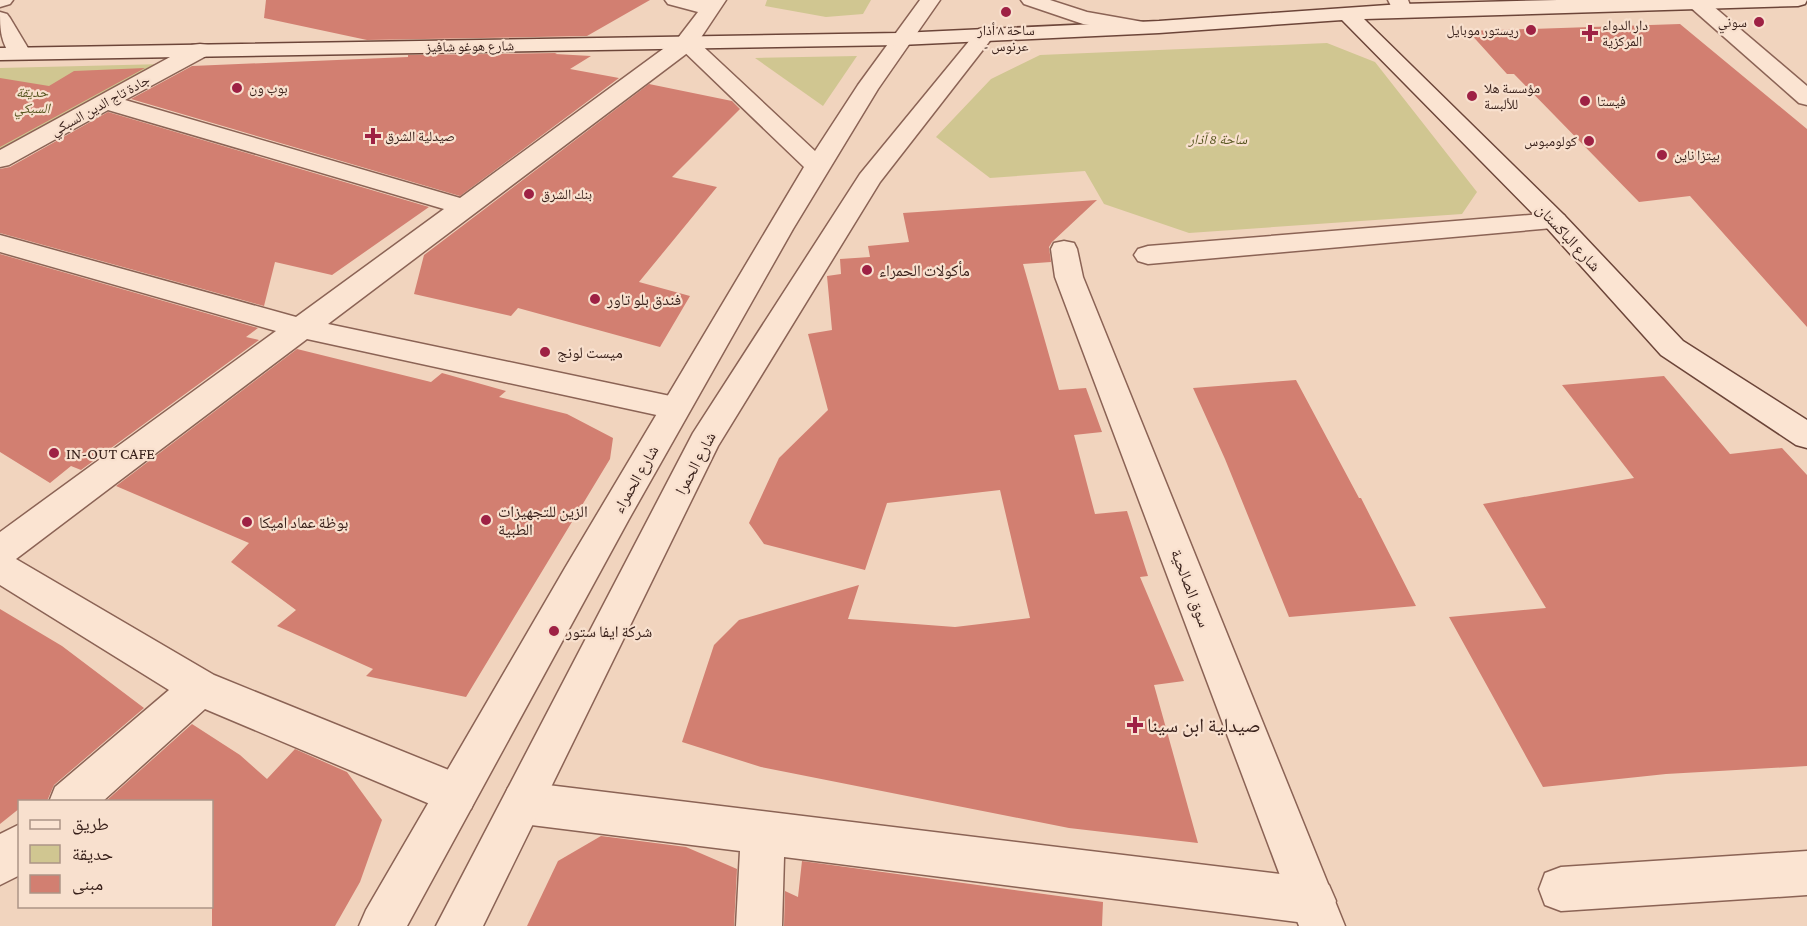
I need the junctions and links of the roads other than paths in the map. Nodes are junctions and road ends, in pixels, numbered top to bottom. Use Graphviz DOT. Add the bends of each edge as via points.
graph roads {
  1 [pos="675,0"];
  2 [pos="930,0"];
  3 [pos="1031,0"];
  4 [pos="1798,0"];
  5 [pos="1697,3"];
  6 [pos="714,5"];
  7 [pos="1400,5"];
  8 [pos="1348,15"];
  9 [pos="0,18"];
  10 [pos="1142,27"];
  11 [pos="986,33"];
  12 [pos="900,39"];
  13 [pos="686,43"];
  14 [pos="200,50"];
  15 [pos="10,53"];
  16 [pos="1807,98"];
  17 [pos="106,102"];
  18 [pos="0,160"];
  19 [pos="816,165"];
  20 [pos="464,207"];
  21 [pos="1555,221"];
  22 [pos="0,243"];
  23 [pos="1065,249"];
  24 [pos="1148,255"];
  25 [pos="301,328"];
  26 [pos="675,408"];
  27 [pos="1807,436"];
  28 [pos="0,551"];
  29 [pos="0,567"];
  30 [pos="200,688"];
  31 [pos="456,794"];
  32 [pos="71,800"];
  33 [pos="523,803"];
  34 [pos="763,832"];
  35 [pos="18,848"];
  36 [pos="0,863"];
  37 [pos="1807,873"];
  38 [pos="1561,889"];
  39 [pos="1318,914"];
  40 [pos="382,926"];
  41 [pos="459,926"];
  42 [pos="759,926"];
  1 -- 6 [label="street"];
  2 -- 12 [label="street, شارع الحمراء"];
  3 -- 10 [label="street" via="1083,18"];
  4 -- 5 [label="street"];
  5 -- 7 [label="street"];
  5 -- 16 [label="street"];
  6 -- 13 [label="street"];
  7 -- 8 [label="street"];
  8 -- 10 [label="street"];
  8 -- 21 [label="street, شارع الباكستان"];
  9 -- 15 [label="street"];
  10 -- 11 [label="street, شارع هوغو شافيز"];
  11 -- 12 [label="street, شارع هوغو شافيز"];
  11 -- 33 [label="street, شارع الحمرا" via="869,179 704,442"];
  12 -- 13 [label="street, شارع هوغو شافيز"];
  12 -- 19 [label="street, شارع الحمراء"];
  13 -- 14 [label="street, شارع هوغو شافيز"];
  13 -- 19 [label="street"];
  13 -- 20 [label="street"];
  14 -- 15 [label="street, شارع هوغو شافيز"];
  14 -- 17 [label="street, جادة تاج الدين السبكي"];
  17 -- 18 [label="street, جادة تاج الدين السبكي"];
  17 -- 20 [label="street"];
  19 -- 26 [label="street, شارع الحمراء"];
  20 -- 25 [label="street"];
  21 -- 24 [label="street"];
  21 -- 27 [label="street, شارع الباكستان" via="1672,348"];
  22 -- 25 [label="street"];
  23 -- 39 [label="street, سوق الصالحية" via="1069,277"];
  25 -- 26 [label="street"];
  25 -- 28 [label="street"];
  26 -- 31 [label="street, شارع الحمراء"];
  29 -- 30 [label="street"];
  30 -- 31 [label="street"];
  30 -- 32 [label="street"];
  31 -- 40 [label="street, شارع الحمراء"];
  33 -- 34 [label="street"];
  33 -- 41 [label="street, شارع الحمرا"];
  34 -- 39 [label="street"];
  34 -- 42 [label="street"];
  35 -- 36 [label="street"];
  37 -- 38 [label="street"];
}
